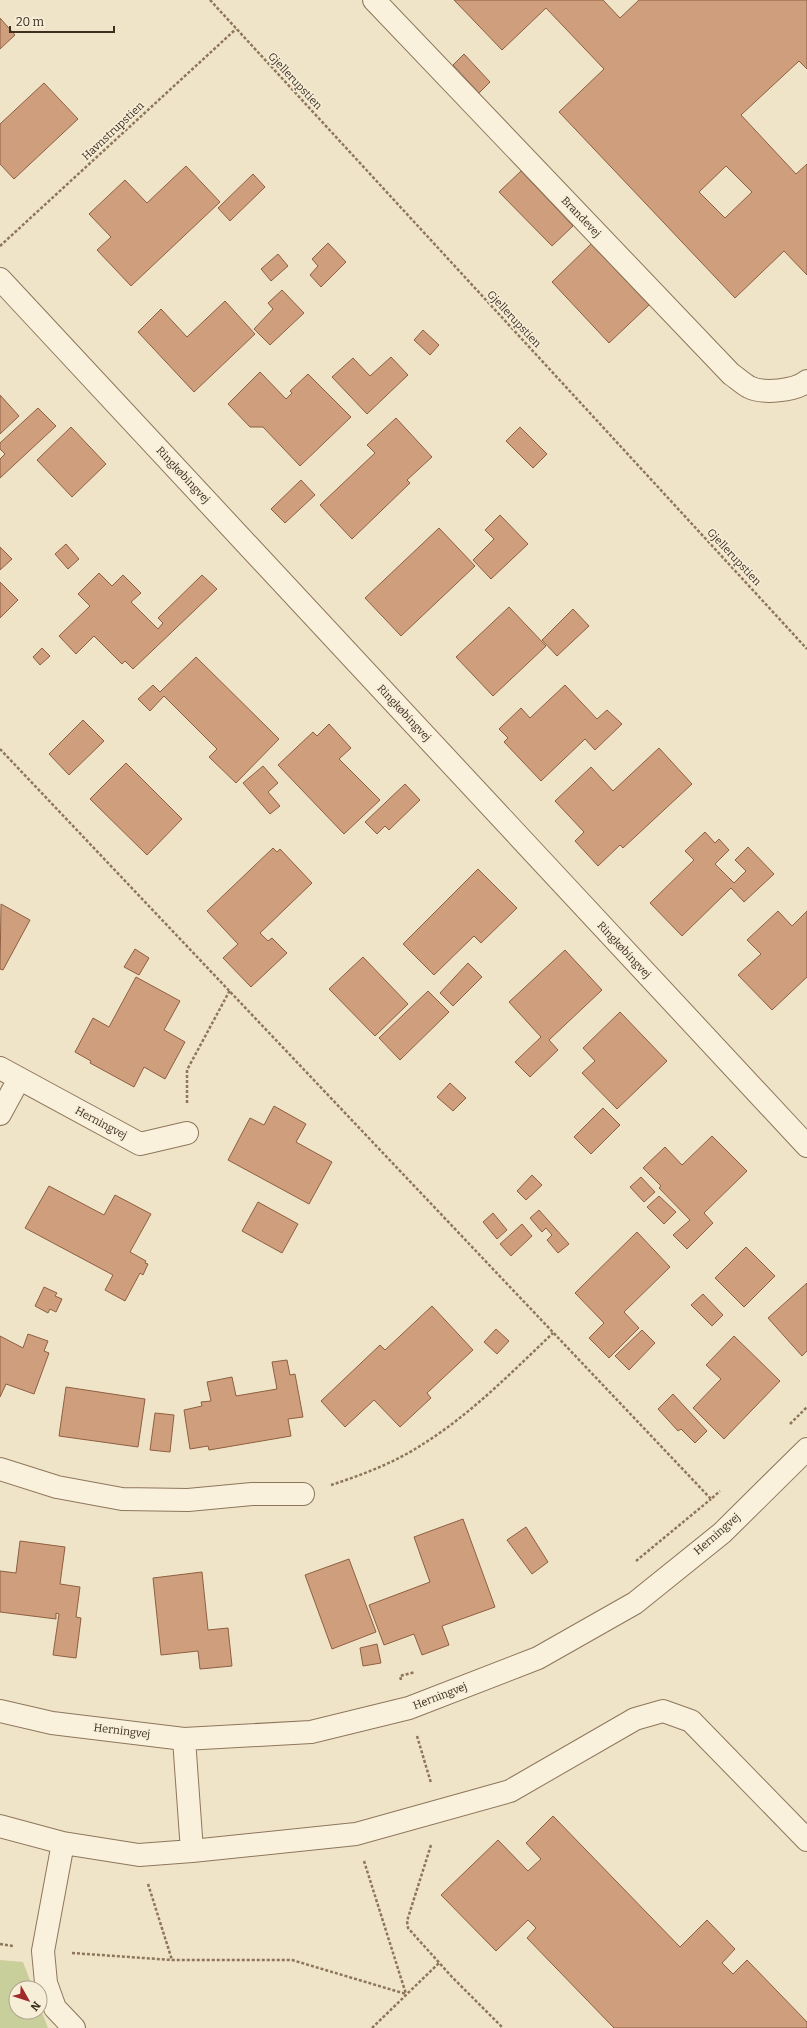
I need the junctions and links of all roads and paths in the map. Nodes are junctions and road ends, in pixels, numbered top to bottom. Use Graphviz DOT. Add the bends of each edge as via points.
graph roads {
  1 [pos="210,0"];
  2 [pos="374,0"];
  3 [pos="236,29"];
  4 [pos="0,246"];
  5 [pos="0,280"];
  6 [pos="807,381"];
  7 [pos="807,649"];
  8 [pos="0,749"];
  9 [pos="230,990"];
  10 [pos="0,1068"];
  11 [pos="20,1079"];
  12 [pos="0,1114"];
  13 [pos="187,1133"];
  14 [pos="807,1146"];
  15 [pos="553,1333"];
  16 [pos="807,1407"];
  17 [pos="784,1429"];
  18 [pos="807,1450"];
  19 [pos="0,1469"];
  20 [pos="722,1488"];
  21 [pos="303,1494"];
  22 [pos="711,1499"];
  23 [pos="631,1566"];
  24 [pos="421,1670"];
  25 [pos="409,1708"];
  26 [pos="0,1711"];
  27 [pos="184,1739"];
  28 [pos="420,1744"];
  29 [pos="438,1811"];
  30 [pos="0,1826"];
  31 [pos="356,1834"];
  32 [pos="807,1840"];
  33 [pos="63,1843"];
  34 [pos="192,1851"];
  35 [pos="139,1855"];
  36 [pos="0,1944"];
  37 [pos="43,1951"];
  38 [pos="172,1960"];
  39 [pos="440,1963"];
  40 [pos="406,1994"];
  41 [pos="74,2028"];
  42 [pos="372,2028"];
  43 [pos="503,2028"];
  1 -- 3 [label="path, Gjellerupstien"];
  2 -- 6 [label="street, Brandevej" via="731,374 750,388 775,391 803,385"];
  3 -- 4 [label="path, Havnstrupstien"];
  3 -- 7 [label="path, Gjellerupstien"];
  5 -- 14 [label="street, Ringkøbingvej"];
  8 -- 9 [label="path"];
  9 -- 13 [label="path" via="187,1070"];
  9 -- 15 [label="path"];
  10 -- 11 [label="street, Herningvej"];
  11 -- 12 [label="street"];
  11 -- 13 [label="street, Herningvej" via="140,1144"];
  15 -- 21 [label="path" via="486,1397 423,1445 362,1475"];
  15 -- 22 [label="path"];
  16 -- 17 [label="path"];
  18 -- 25 [label="street, Herningvej" via="722,1533 635,1603 538,1658"];
  19 -- 21 [label="street" via="57,1486 122,1499 188,1500 252,1494"];
  20 -- 22 [label="path"];
  22 -- 23 [label="path"];
  24 -- 25 [label="path" via="400,1676"];
  25 -- 27 [label="street, Herningvej" via="310,1732"];
  26 -- 27 [label="street, Herningvej" via="52,1723"];
  27 -- 34 [label="street"];
  28 -- 29 [label="path"];
  29 -- 31 [label="street"];
  29 -- 32 [label="street" via="510,1791 635,1719 663,1711 690,1721"];
  29 -- 39 [label="path" via="434,1834 407,1921 408,1928"];
  30 -- 33 [label="street"];
  31 -- 34 [label="street"];
  31 -- 40 [label="path"];
  33 -- 35 [label="street"];
  33 -- 37 [label="street"];
  34 -- 35 [label="street"];
  35 -- 38 [label="path"];
  36 -- 37 [label="path"];
  37 -- 38 [label="path"];
  37 -- 41 [label="street" via="46,1983 55,2008"];
  38 -- 40 [label="path" via="292,1960"];
  39 -- 40 [label="path"];
  39 -- 43 [label="path"];
  40 -- 42 [label="path"];
}
